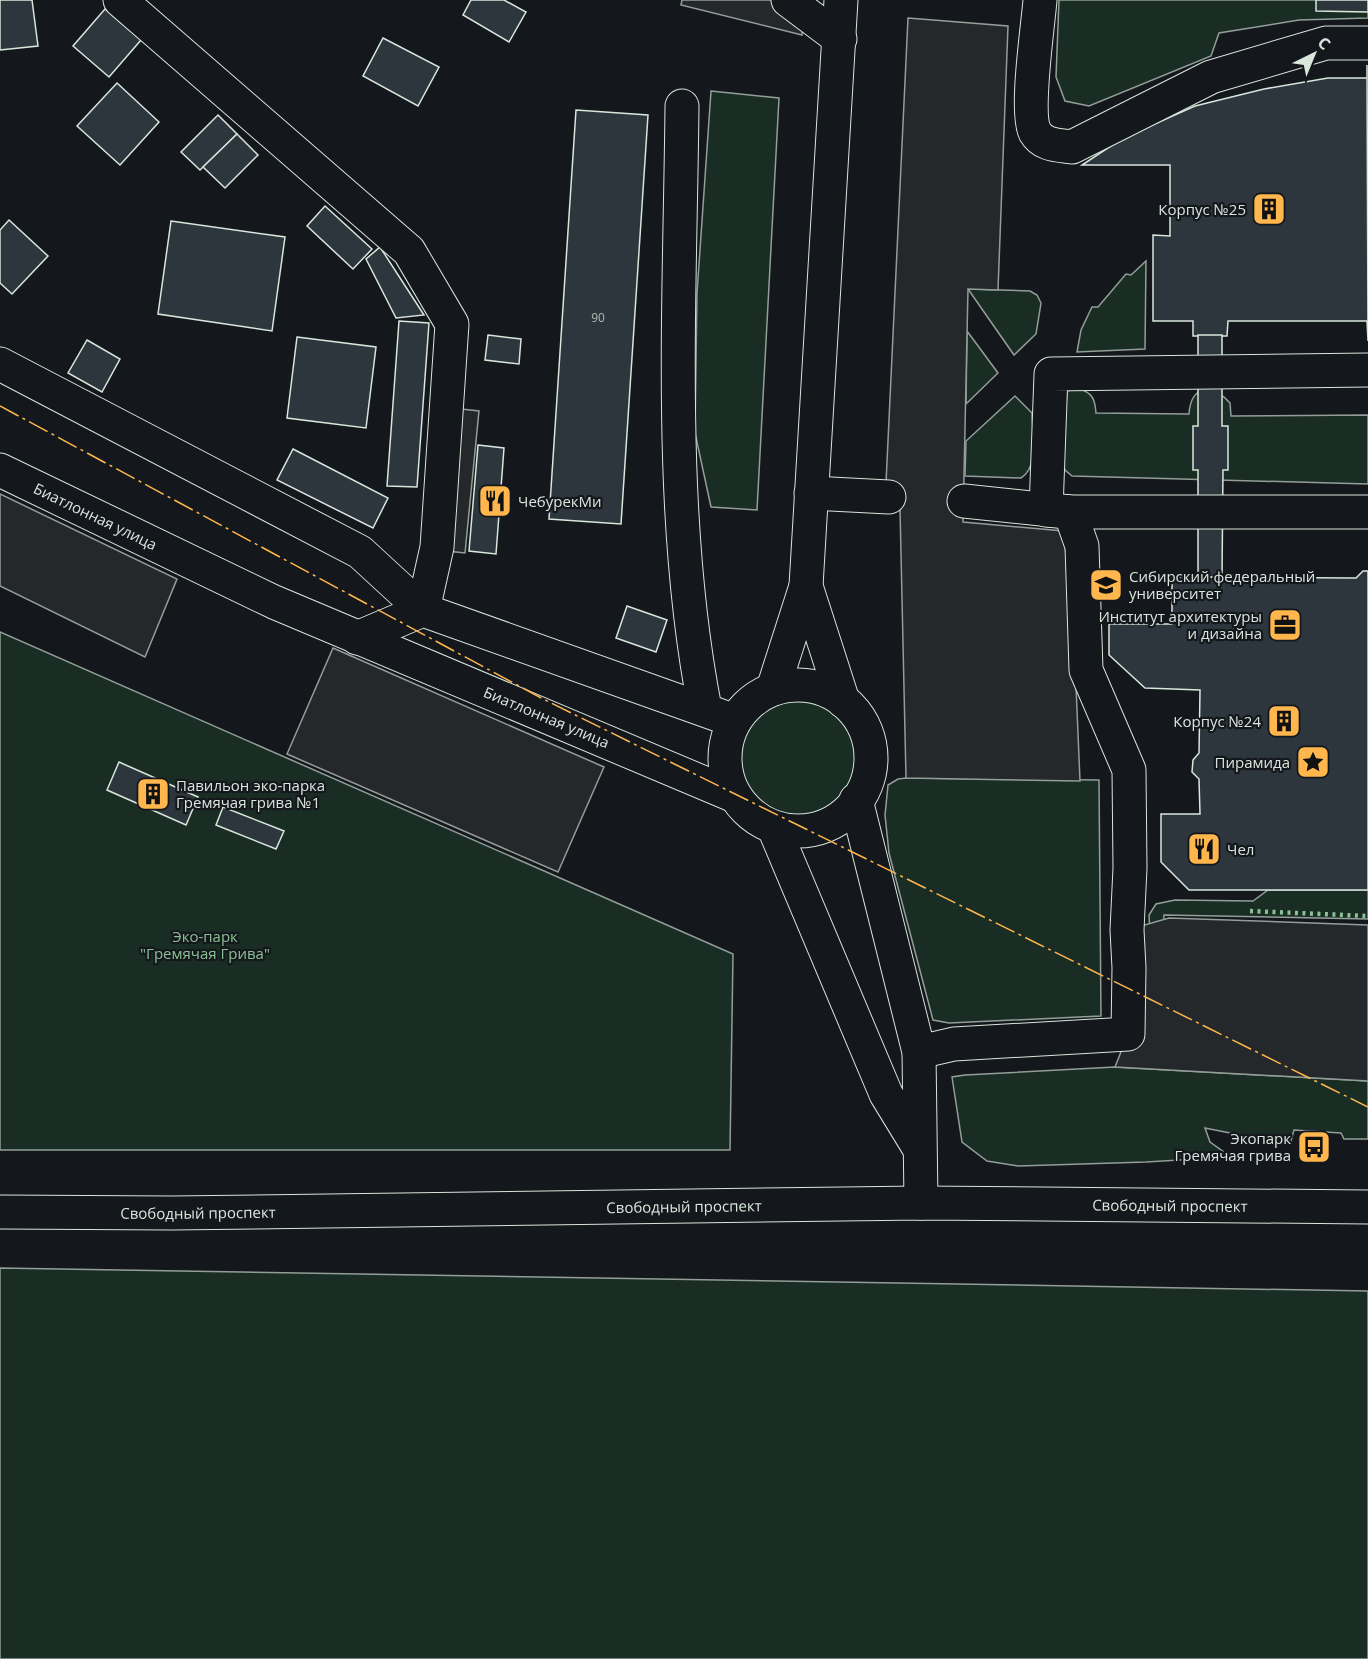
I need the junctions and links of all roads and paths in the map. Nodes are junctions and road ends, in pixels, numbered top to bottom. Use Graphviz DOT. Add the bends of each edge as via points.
graph roads {
  1 [pos="120,0"];
  2 [pos="788,0"];
  3 [pos="841,0"];
  4 [pos="1040,0"];
  5 [pos="840,39"];
  6 [pos="1368,43"];
  7 [pos="682,106"];
  8 [pos="0,364"];
  9 [pos="1368,370"];
  10 [pos="0,470"];
  11 [pos="811,493"];
  12 [pos="889,497"];
  13 [pos="964,501"];
  14 [pos="1058,511"];
  15 [pos="1368,512"];
  16 [pos="806,586"];
  17 [pos="423,610"];
  18 [pos="357,638"];
  19 [pos="773,689"];
  20 [pos="843,701"];
  21 [pos="720,715"];
  22 [pos="735,796"];
  23 [pos="856,801"];
  24 [pos="774,828"];
  25 [pos="919,1052"];
  26 [pos="919,1148"];
  27 [pos="921,1203"];
  28 [pos="1368,1207"];
  29 [pos="0,1212"];
  1 -- 17 [label="street" via="409,251 452,324 436,547"];
  2 -- 5 [label="street"];
  3 -- 5 [label="street"];
  4 -- 6 [label="street" via="1030,112 1035,132 1049,144 1072,147 1211,77 1326,43"];
  5 -- 11 [label="street"];
  7 -- 21 [label="street" via="678,470 695,658"];
  8 -- 17 [label="street" via="360,552"];
  9 -- 14 [label="street" via="1051,374"];
  10 -- 18 [label="street, Биатлонная улица"];
  11 -- 12 [label="street"];
  11 -- 16 [label="street"];
  13 -- 14 [label="street"];
  14 -- 15 [label="street"];
  14 -- 25 [label="street" via="1082,546 1086,670 1129,770 1128,1034 954,1044"];
  16 -- 19 [label="street"];
  16 -- 20 [label="street"];
  17 -- 18 [label="street"];
  17 -- 21 [label="street"];
  18 -- 22 [label="street, Биатлонная улица"];
  19 -- 20 [label="street" via="797,685 822,689"];
  19 -- 21 [label="street" via="744,707"];
  20 -- 23 [label="street" via="868,736 871,757 868,778"];
  21 -- 22 [label="street" via="727,739 727,778"];
  22 -- 24 [label="street" via="752,816"];
  23 -- 24 [label="street" via="843,816 822,828 798,832"];
  23 -- 25 [label="street"];
  24 -- 26 [label="street" via="886,1094"];
  25 -- 26 [label="street"];
  26 -- 27 [label="street"];
  27 -- 28 [label="street, Свободный проспект"];
  27 -- 29 [label="street, Свободный проспект" via="172,1214"];
}
